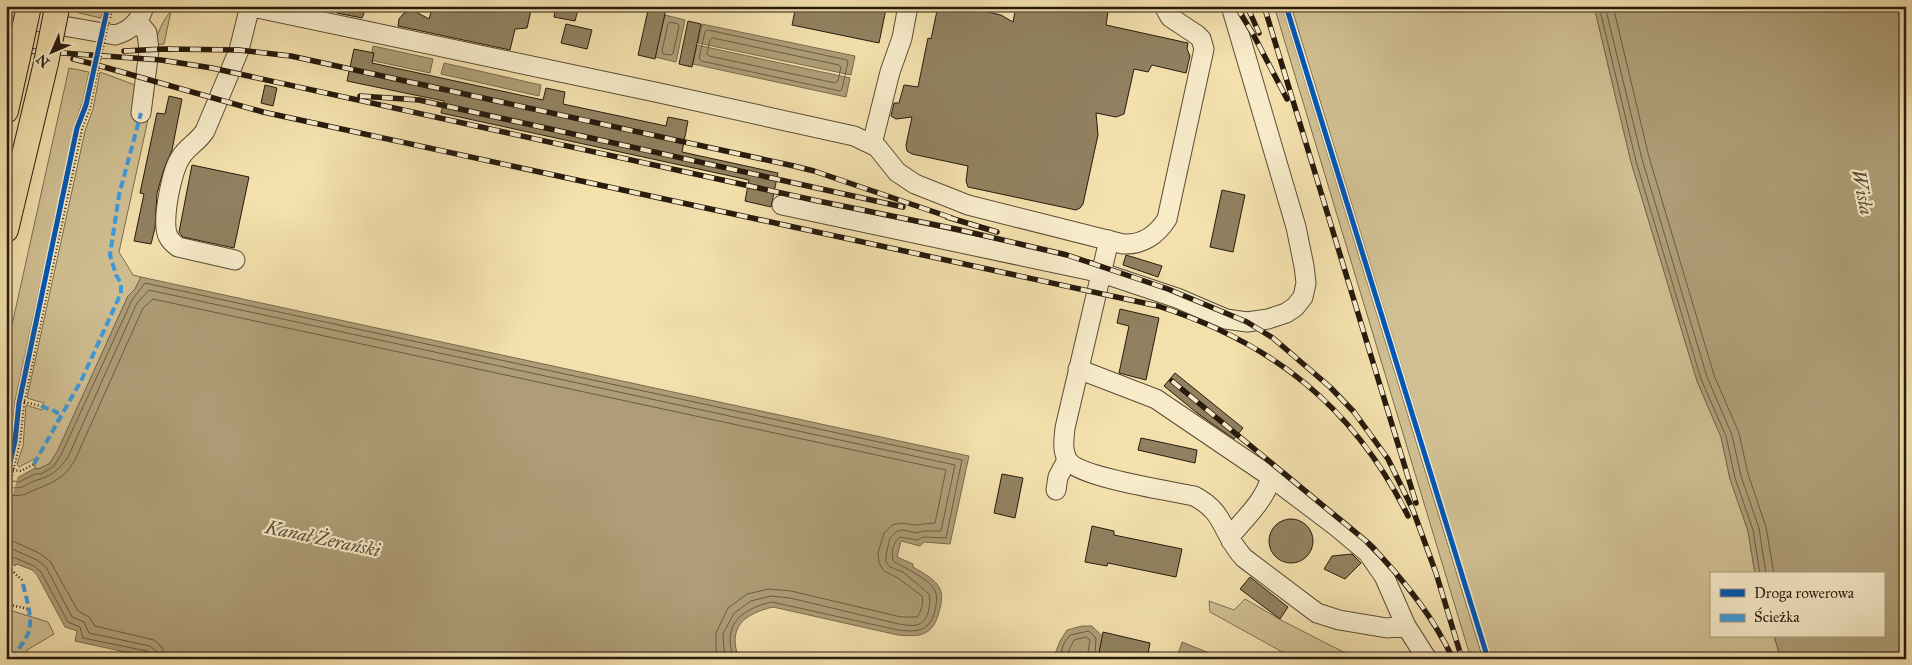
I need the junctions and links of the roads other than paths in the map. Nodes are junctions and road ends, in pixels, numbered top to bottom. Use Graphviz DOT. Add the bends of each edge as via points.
graph roads {
  1 [pos="29,6"];
  2 [pos="249,6"];
  3 [pos="908,6"];
  4 [pos="1164,6"];
  5 [pos="1231,6"];
  6 [pos="57,7"];
  7 [pos="141,14"];
  8 [pos="6,16"];
  9 [pos="6,111"];
  10 [pos="141,113"];
  11 [pos="872,144"];
  12 [pos="782,205"];
  13 [pos="6,230"];
  14 [pos="1109,240"];
  15 [pos="235,260"];
  16 [pos="1102,273"];
  17 [pos="1078,369"];
  18 [pos="1067,460"];
  19 [pos="1270,477"];
  20 [pos="1056,490"];
  21 [pos="1231,541"];
  22 [pos="1406,626"];
  23 [pos="1426,659"];
  1 -- 9 [label="main road, bridge"];
  2 -- 11 [label="lane" via="828,129"];
  2 -- 15 [label="lane" via="239,50 205,131 181,155 176,165 165,215 167,235 178,247"];
  3 -- 11 [label="lane"];
  4 -- 14 [label="lane" via="1170,17 1201,39 1204,49 1171,204 1167,219 1155,234 1133,244"];
  5 -- 16 [label="lane" via="1296,227 1306,283 1303,297 1286,313 1247,322 1226,319 1177,298"];
  6 -- 13 [label="main road, bridge"];
  7 -- 8 [label="lane" via="123,33 108,35"];
  7 -- 10 [label="lane" via="149,50"];
  11 -- 14 [label="lane" via="898,172 915,184 968,205"];
  12 -- 16 [label="lane"];
  14 -- 16 [label="lane"];
  16 -- 17 [label="lane"];
  17 -- 18 [label="lane" via="1065,428 1063,446"];
  17 -- 19 [label="lane" via="1156,399"];
  18 -- 20 [label="lane" via="1058,477"];
  18 -- 21 [label="lane" via="1074,467 1092,474 1194,496 1217,513"];
  19 -- 21 [label="lane" via="1262,499 1232,534"];
  19 -- 22 [label="lane" via="1368,553 1384,576"];
  21 -- 22 [label="lane" via="1244,558 1317,613 1387,628"];
  22 -- 23 [label="lane"];
}
